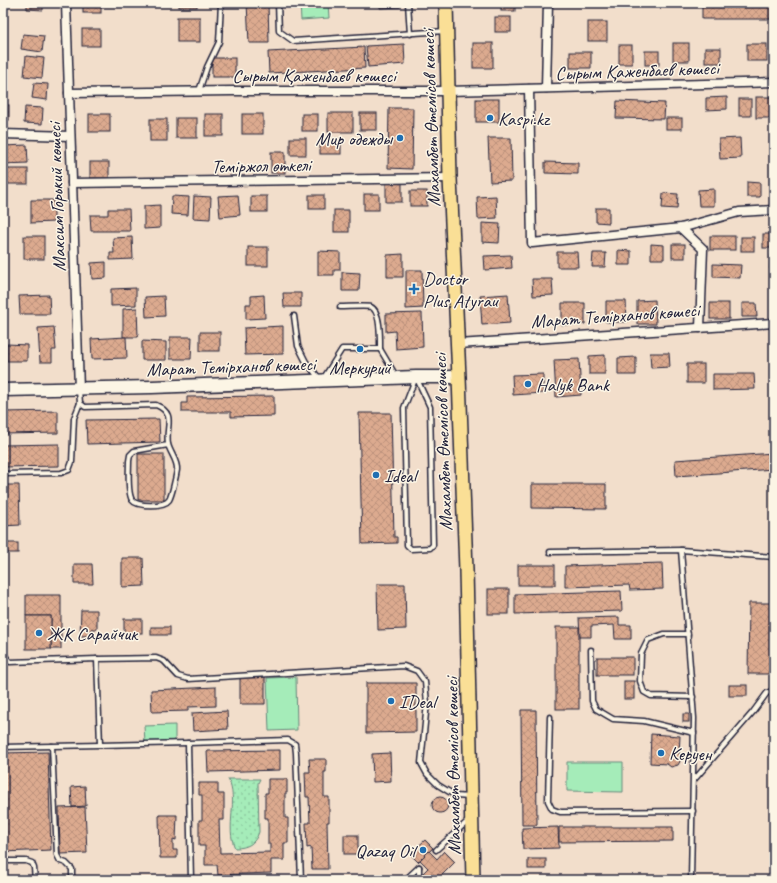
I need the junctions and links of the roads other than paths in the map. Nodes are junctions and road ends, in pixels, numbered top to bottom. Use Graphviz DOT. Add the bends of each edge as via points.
graph roads {
  1 [pos="66,3"];
  2 [pos="221,3"];
  3 [pos="278,3"];
  4 [pos="408,3"];
  5 [pos="446,3"];
  6 [pos="548,3"];
  7 [pos="446,31"];
  8 [pos="410,34"];
  9 [pos="774,82"];
  10 [pos="546,88"];
  11 [pos="530,89"];
  12 [pos="199,91"];
  13 [pos="448,91"];
  14 [pos="69,93"];
  15 [pos="3,134"];
  16 [pos="70,136"];
  17 [pos="450,178"];
  18 [pos="72,183"];
  19 [pos="774,210"];
  20 [pos="680,228"];
  21 [pos="340,307"];
  22 [pos="294,316"];
  23 [pos="774,323"];
  24 [pos="700,328"];
  25 [pos="458,344"];
  26 [pos="380,349"];
  27 [pos="416,377"];
  28 [pos="459,377"];
  29 [pos="397,378"];
  30 [pos="321,381"];
  31 [pos="79,389"];
  32 [pos="3,390"];
  33 [pos="80,403"];
  34 [pos="168,445"];
  35 [pos="3,474"];
  36 [pos="681,550"];
  37 [pos="550,552"];
  38 [pos="774,557"];
  39 [pos="688,634"];
  40 [pos="3,650"];
  41 [pos="591,650"];
  42 [pos="97,659"];
  43 [pos="774,690"];
  44 [pos="692,697"];
  45 [pos="550,716"];
  46 [pos="694,733"];
  47 [pos="188,743"];
  48 [pos="100,745"];
  49 [pos="52,746"];
  50 [pos="3,747"];
  51 [pos="694,780"];
  52 [pos="471,797"];
  53 [pos="693,811"];
  54 [pos="472,818"];
  55 [pos="436,850"];
  56 [pos="3,861"];
  57 [pos="35,880"];
  58 [pos="72,880"];
  59 [pos="191,880"];
  60 [pos="301,880"];
  61 [pos="405,880"];
  62 [pos="419,880"];
  63 [pos="473,880"];
  64 [pos="692,880"];
  1 -- 14 [label="street, Максим Горький көшесі"];
  2 -- 12 [label="lane" via="219,42"];
  3 -- 8 [label="lane" via="279,31 293,41"];
  4 -- 8 [label="lane"];
  5 -- 7 [label="main road, Махамбет Өтемісов көшесі"];
  6 -- 10 [label="street"];
  7 -- 8 [label="lane"];
  7 -- 13 [label="main road, Махамбет Өтемісов көшесі"];
  9 -- 10 [label="street, Сырым Қаженбаев көшесі"];
  10 -- 11 [label="street, Сырым Қаженбаев көшесі"];
  11 -- 13 [label="street, Сырым Қаженбаев көшесі"];
  11 -- 20 [label="street" via="532,244"];
  12 -- 13 [label="street, Сырым Қаженбаев көшесі"];
  12 -- 14 [label="street, Сырым Қаженбаев көшесі"];
  13 -- 17 [label="main road, Махамбет Өтемісов көшесі"];
  14 -- 16 [label="street, Максим Горький көшесі"];
  15 -- 16 [label="street"];
  16 -- 18 [label="street, Максим Горький көшесі"];
  17 -- 18 [label="street, Теміржол өткелі"];
  17 -- 25 [label="main road, Махамбет Өтемісов көшесі"];
  18 -- 31 [label="street, Максим Горький көшесі"];
  19 -- 20 [label="street" via="739,212"];
  20 -- 24 [label="street" via="703,249"];
  21 -- 26 [label="lane" via="371,307 375,310 378,316"];
  22 -- 30 [label="lane" via="298,346 306,362"];
  23 -- 24 [label="street, Марат Темірханов көшесі"];
  24 -- 25 [label="street, Марат Темірханов көшесі"];
  25 -- 28 [label="main road, Махамбет Өтемісов көшесі"];
  26 -- 29 [label="lane"];
  26 -- 30 [label="lane" via="342,349"];
  27 -- 27 [label="lane" via="404,408 407,545 411,549 430,548 434,545 430,407"];
  27 -- 28 [label="street, Марат Темірханов көшесі"];
  27 -- 29 [label="street, Марат Темірханов көшесі"];
  28 -- 52 [label="main road, Махамбет Өтемісов көшесі"];
  29 -- 30 [label="street, Марат Темірханов көшесі"];
  30 -- 31 [label="street, Марат Темірханов көшесі"];
  31 -- 32 [label="street, Марат Темірханов көшесі"];
  31 -- 33 [label="lane"];
  33 -- 34 [label="lane" via="85,407 156,405 164,408 168,414"];
  33 -- 35 [label="lane" via="74,418 72,462 69,470"];
  34 -- 34 [label="lane" via="134,451 130,455 130,495 137,504 164,504 168,501 177,471"];
  36 -- 37 [label="lane"];
  36 -- 38 [label="lane"];
  36 -- 39 [label="lane"];
  39 -- 44 [label="lane"];
  39 -- 44 [label="lane" via="664,634 648,640 641,654 640,681 644,692 651,696"];
  40 -- 42 [label="lane" via="10,662"];
  41 -- 46 [label="lane" via="592,701 596,709 613,719 644,721"];
  42 -- 48 [label="lane"];
  42 -- 52 [label="lane" via="156,658 164,661 178,676 188,679 404,666 417,671 425,682 427,703 421,763 426,774 456,796"];
  43 -- 51 [label="lane" via="767,693"];
  44 -- 46 [label="lane"];
  45 -- 53 [label="lane" via="548,802 552,809 560,812"];
  46 -- 51 [label="lane"];
  47 -- 48 [label="lane"];
  47 -- 59 [label="lane"];
  47 -- 60 [label="lane" via="288,740 295,744"];
  48 -- 49 [label="lane"];
  49 -- 50 [label="lane"];
  49 -- 58 [label="lane" via="57,855 60,861 72,869"];
  51 -- 53 [label="lane"];
  52 -- 54 [label="main road, Махамбет Өтемісов көшесі"];
  53 -- 64 [label="lane"];
  54 -- 55 [label="lane"];
  54 -- 63 [label="main road, Махамбет Өтемісов көшесі"];
  56 -- 57 [label="lane" via="32,863"];
  61 -- 62 [label="lane" via="419,867"];
}
